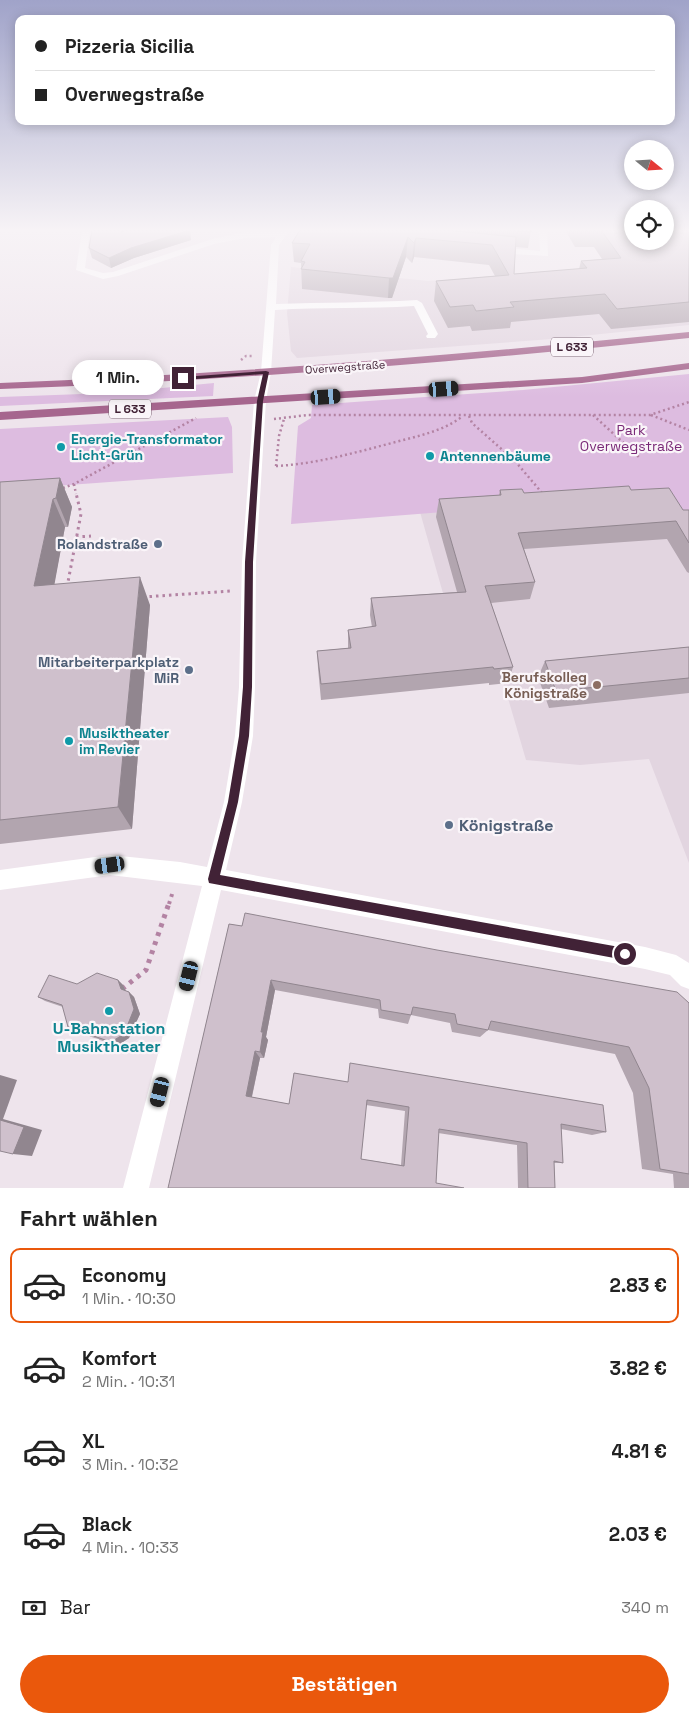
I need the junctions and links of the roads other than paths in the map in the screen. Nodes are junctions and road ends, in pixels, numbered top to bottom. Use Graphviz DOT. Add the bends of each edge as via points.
graph roads {
  1 [pos="272,285"];
  2 [pos="270,307"];
  3 [pos="689,335"];
  4 [pos="431,336"];
  5 [pos="689,366"];
  6 [pos="266,372"];
  7 [pos="0,386"];
  8 [pos="260,401"];
  9 [pos="0,416"];
  10 [pos="213,879"];
  11 [pos="0,880"];
  12 [pos="682,972"];
  13 [pos="136,1188"];
  1 -- 2 [label="street"];
  2 -- 4 [label="street" via="417,303 433,334"];
  2 -- 6 [label="street"];
  3 -- 6 [label="main road, Overwegstraße / L 633" via="454,359"];
  5 -- 8 [label="main road, L 633" via="582,380"];
  6 -- 7 [label="main road, Overwegstraße / L 633" via="127,382"];
  6 -- 8 [label="street"];
  8 -- 9 [label="main road, L 633"];
  8 -- 10 [label="street" via="244,736 233,802"];
  10 -- 11 [label="street" via="110,865"];
  10 -- 12 [label="street" via="645,958"];
  10 -- 13 [label="street"];
}
